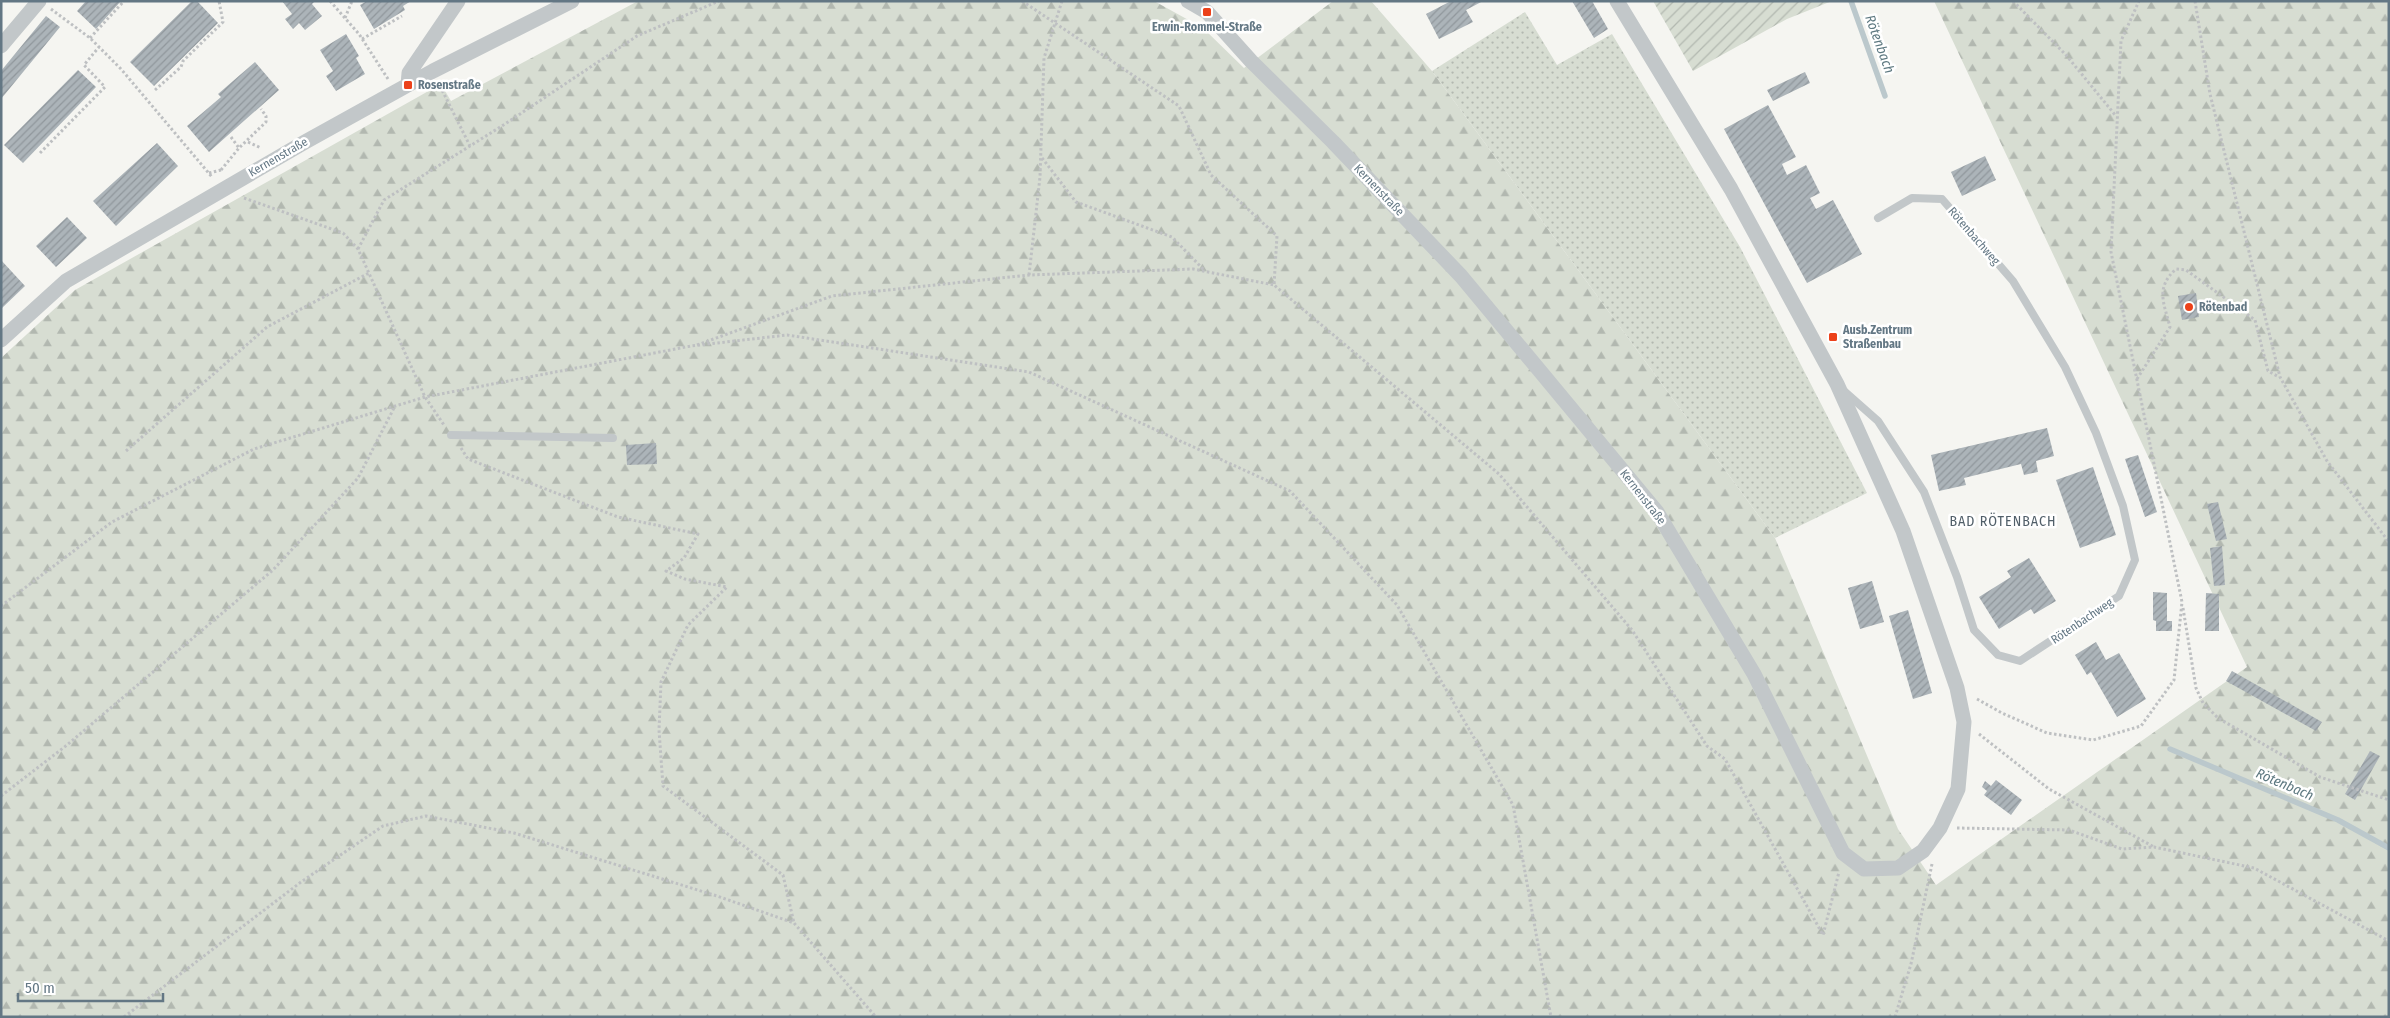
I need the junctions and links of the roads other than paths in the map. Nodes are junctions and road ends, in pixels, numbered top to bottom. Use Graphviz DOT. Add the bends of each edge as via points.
graph roads {
  1 [pos="458,1"];
  2 [pos="572,1"];
  3 [pos="1188,1"];
  4 [pos="1617,1"];
  5 [pos="44,4"];
  6 [pos="1209,7"];
  7 [pos="1,46"];
  8 [pos="402,88"];
  9 [pos="1878,218"];
  10 [pos="1,340"];
  11 [pos="1837,384"];
  12 [pos="451,435"];
  13 [pos="613,438"];
  14 [pos="1957,688"];
  1 -- 8 [label="street"];
  2 -- 8 [label="street, Kernenstraße"];
  3 -- 6 [label="street, Kernenstraße"];
  4 -- 11 [label="street, Rötenbachweg" via="1731,189"];
  5 -- 7 [label="street"];
  6 -- 14 [label="street, Kernenstraße" via="1251,61 1461,276 1657,512 1754,674 1843,853 1864,869 1898,868 1923,851 1940,828 1958,789 1964,722"];
  8 -- 10 [label="street, Kernenstraße" via="66,281"];
  9 -- 11 [label="lane, Rötenbachweg" via="1912,198 1942,199 2014,281 2065,367 2096,433 2123,506 2135,560 2119,596 2020,661 1998,655 1974,630 1924,492 1878,421"];
  11 -- 14 [label="street, Rötenbachweg" via="1903,531"];
  12 -- 13 [label="lane"];
}
